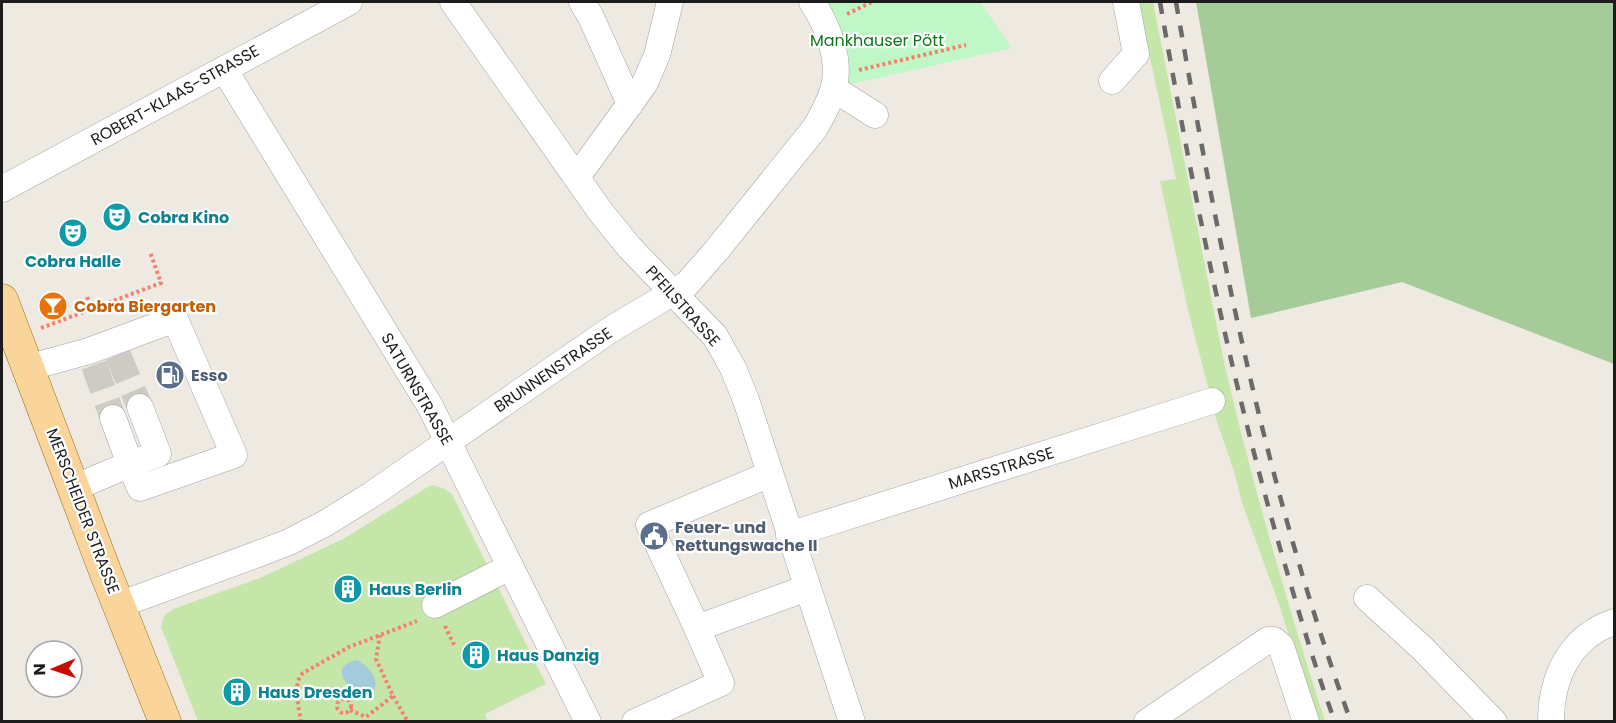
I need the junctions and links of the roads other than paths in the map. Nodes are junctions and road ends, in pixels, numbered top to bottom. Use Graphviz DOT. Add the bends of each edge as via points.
graph roads {
  1 [pos="349,2"];
  2 [pos="453,2"];
  3 [pos="582,2"];
  4 [pos="670,2"];
  5 [pos="812,2"];
  6 [pos="1126,2"];
  7 [pos="224,69"];
  8 [pos="1112,81"];
  9 [pos="834,82"];
  10 [pos="630,104"];
  11 [pos="876,115"];
  12 [pos="577,177"];
  13 [pos="2,189"];
  14 [pos="673,293"];
  15 [pos="2,300"];
  16 [pos="27,368"];
  17 [pos="1212,401"];
  18 [pos="140,407"];
  19 [pos="113,418"];
  20 [pos="447,442"];
  21 [pos="130,464"];
  22 [pos="770,474"];
  23 [pos="74,488"];
  24 [pos="789,535"];
  25 [pos="510,567"];
  26 [pos="807,588"];
  27 [pos="1367,598"];
  28 [pos="119,605"];
  29 [pos="435,605"];
  30 [pos="1614,622"];
  31 [pos="697,628"];
  32 [pos="165,722"];
  33 [pos="588,722"];
  34 [pos="634,722"];
  35 [pos="852,722"];
  36 [pos="1147,722"];
  37 [pos="1306,722"];
  38 [pos="1494,722"];
  39 [pos="1551,722"];
  1 -- 7 [label="street, ROBERT-KLAAS-STRASSE"];
  2 -- 12 [label="street, PFEILSTRASSE"];
  3 -- 10 [label="street"];
  4 -- 10 [label="street" via="657,55 645,83"];
  5 -- 9 [label="street" via="829,36"];
  6 -- 8 [label="street" via="1136,54"];
  7 -- 13 [label="street, ROBERT-KLAAS-STRASSE"];
  7 -- 20 [label="street, SATURNSTRASSE" via="424,396"];
  9 -- 11 [label="street"];
  9 -- 14 [label="street, BRUNNENSTRASSE" via="826,108 814,128 716,251 687,284"];
  10 -- 12 [label="street"];
  12 -- 14 [label="street, PFEILSTRASSE" via="630,248"];
  14 -- 20 [label="street, BRUNNENSTRASSE" via="610,330"];
  14 -- 22 [label="street, PFEILSTRASSE" via="715,336 733,368"];
  15 -- 16 [label="main road, MERSCHEIDER STRASSE"];
  16 -- 21 [label="street" via="92,358 175,319 234,455 140,488"];
  16 -- 23 [label="main road, MERSCHEIDER STRASSE"];
  17 -- 24 [label="street, MARSSTRASSE"];
  18 -- 21 [label="street" via="158,454"];
  19 -- 21 [label="street"];
  20 -- 25 [label="street, SATURNSTRASSE"];
  20 -- 28 [label="street, BRUNNENSTRASSE" via="326,523 258,554"];
  21 -- 23 [label="street"];
  22 -- 24 [label="street, PFEILSTRASSE"];
  22 -- 31 [label="street" via="650,525"];
  23 -- 28 [label="main road, MERSCHEIDER STRASSE"];
  24 -- 26 [label="street, PFEILSTRASSE"];
  25 -- 29 [label="street"];
  25 -- 33 [label="street, SATURNSTRASSE"];
  26 -- 31 [label="street"];
  26 -- 35 [label="street, PFEILSTRASSE"];
  27 -- 38 [label="street"];
  28 -- 32 [label="main road, MERSCHEIDER STRASSE"];
  30 -- 39 [label="street" via="1592,632 1572,651 1555,688"];
  31 -- 34 [label="street" via="721,683"];
  36 -- 37 [label="street" via="1268,640 1281,646"];
}
